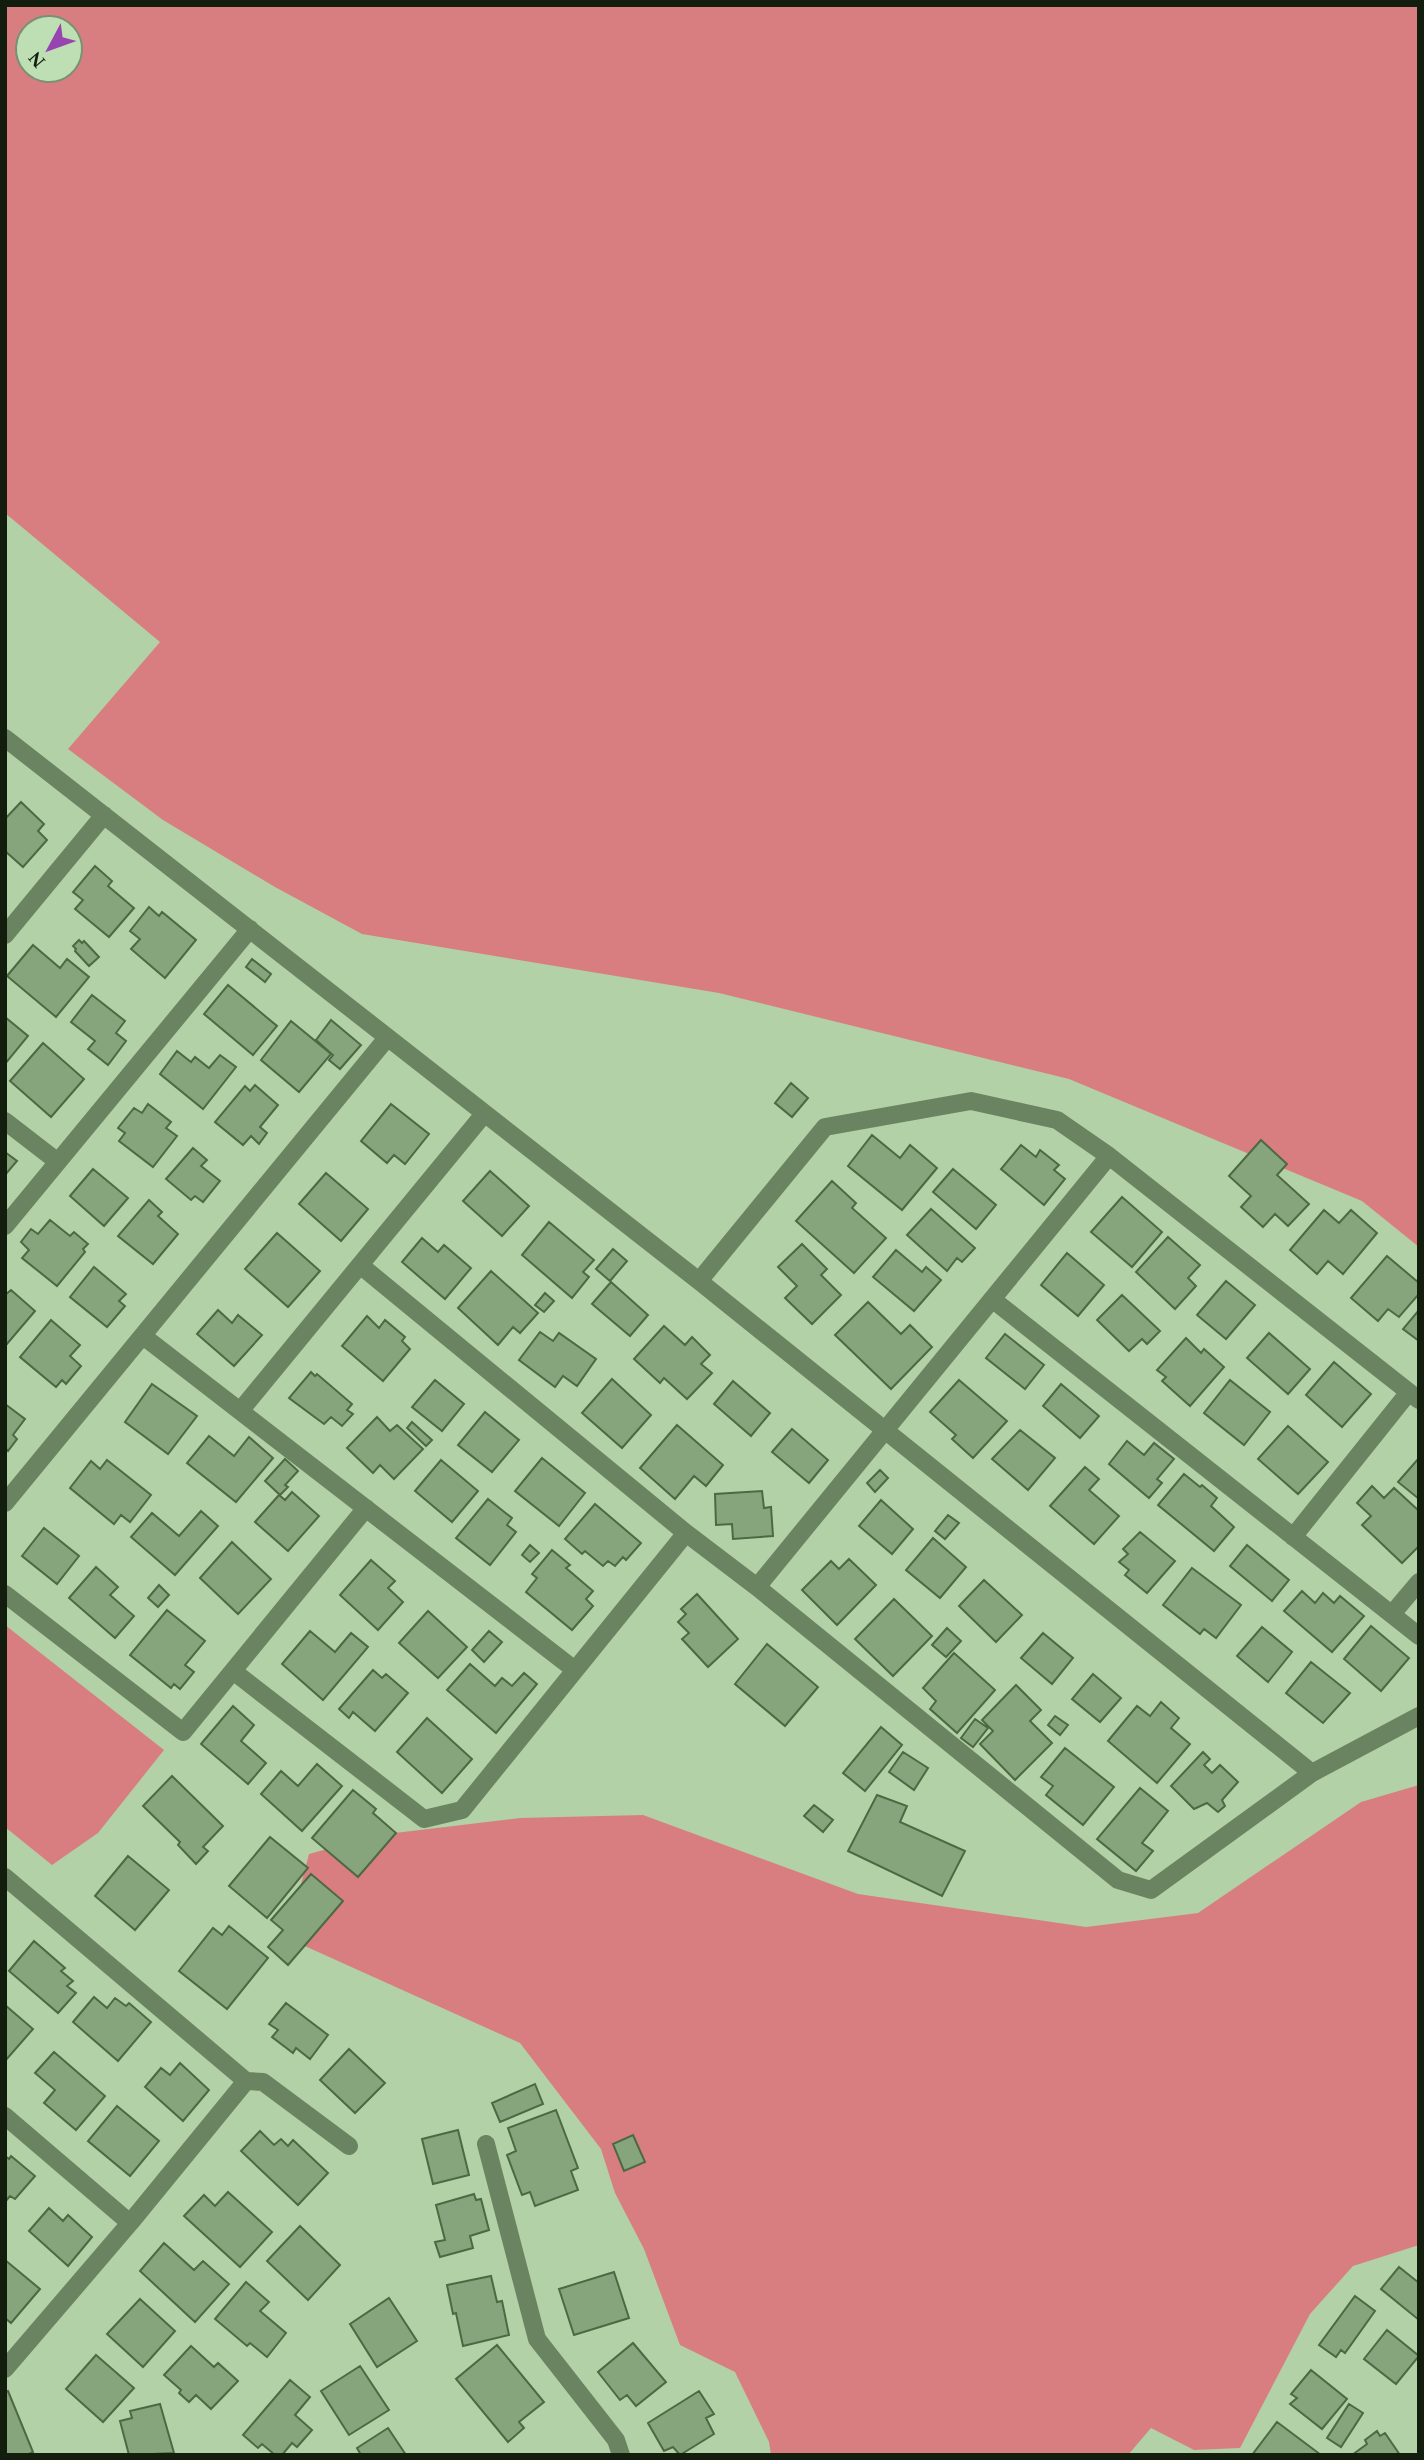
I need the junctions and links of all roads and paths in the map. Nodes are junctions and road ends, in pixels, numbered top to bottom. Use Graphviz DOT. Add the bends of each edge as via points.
graph roads {
  1 [pos="5,738"];
  2 [pos="104,815"];
  3 [pos="250,929"];
  4 [pos="5,935"];
  5 [pos="387,1038"];
  6 [pos="484,1114"];
  7 [pos="5,1121"];
  8 [pos="1109,1156"];
  9 [pos="58,1162"];
  10 [pos="5,1226"];
  11 [pos="359,1265"];
  12 [pos="699,1281"];
  13 [pos="992,1300"];
  14 [pos="143,1336"];
  15 [pos="1414,1396"];
  16 [pos="240,1410"];
  17 [pos="884,1430"];
  18 [pos="5,1503"];
  19 [pos="366,1508"];
  20 [pos="686,1534"];
  21 [pos="1293,1537"];
  22 [pos="1419,1582"];
  23 [pos="757,1587"];
  24 [pos="5,1594"];
  25 [pos="1392,1614"];
  26 [pos="1419,1636"];
  27 [pos="575,1670"];
  28 [pos="233,1671"];
  29 [pos="1419,1716"];
  30 [pos="1312,1773"];
  31 [pos="5,1877"];
  32 [pos="246,2081"];
  33 [pos="5,2116"];
  34 [pos="486,2144"];
  35 [pos="349,2146"];
  36 [pos="130,2223"];
  37 [pos="6,2367"];
  38 [pos="621,2455"];
  1 -- 2 [label="street"];
  2 -- 3 [label="street"];
  2 -- 4 [label="street"];
  3 -- 5 [label="street"];
  3 -- 9 [label="street"];
  5 -- 6 [label="street"];
  5 -- 14 [label="street"];
  6 -- 11 [label="street"];
  6 -- 12 [label="street"];
  7 -- 9 [label="street"];
  8 -- 12 [label="street" via="1057,1120 971,1101 825,1127"];
  8 -- 13 [label="street"];
  8 -- 15 [label="street"];
  9 -- 10 [label="street"];
  11 -- 16 [label="street"];
  11 -- 20 [label="street"];
  12 -- 17 [label="street"];
  13 -- 17 [label="street"];
  13 -- 21 [label="street"];
  14 -- 16 [label="street"];
  14 -- 18 [label="street"];
  15 -- 21 [label="street"];
  16 -- 19 [label="street"];
  17 -- 23 [label="street"];
  17 -- 30 [label="street"];
  19 -- 27 [label="street"];
  19 -- 28 [label="street"];
  20 -- 23 [label="street"];
  20 -- 27 [label="street"];
  21 -- 25 [label="street"];
  22 -- 25 [label="street"];
  23 -- 30 [label="street" via="1118,1880 1151,1890"];
  24 -- 28 [label="street" via="183,1732"];
  25 -- 26 [label="street"];
  27 -- 28 [label="street" via="462,1810 424,1819"];
  29 -- 30 [label="street"];
  31 -- 32 [label="street"];
  32 -- 35 [label="street" via="263,2082"];
  32 -- 36 [label="street"];
  33 -- 36 [label="street"];
  34 -- 38 [label="street" via="537,2339 616,2440"];
  36 -- 37 [label="street"];
}
